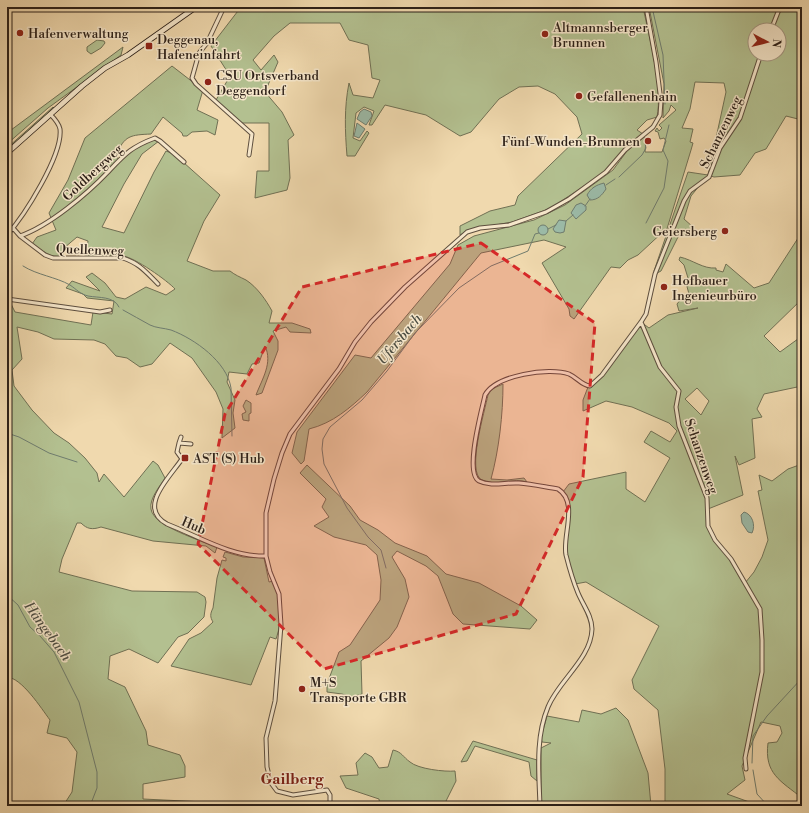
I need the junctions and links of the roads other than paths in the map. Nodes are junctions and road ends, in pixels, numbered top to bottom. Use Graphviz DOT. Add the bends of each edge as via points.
graph roads {
  1 [pos="196,7"];
  2 [pos="224,7"];
  3 [pos="646,7"];
  4 [pos="780,7"];
  5 [pos="774,22"];
  6 [pos="758,62"];
  7 [pos="50,113"];
  8 [pos="7,152"];
  9 [pos="249,155"];
  10 [pos="184,162"];
  11 [pos="13,228"];
  12 [pos="7,235"];
  13 [pos="20,236"];
  14 [pos="158,284"];
  15 [pos="7,299"];
  16 [pos="110,310"];
  17 [pos="641,322"];
  18 [pos="181,437"];
  19 [pos="179,443"];
  20 [pos="191,444"];
  21 [pos="266,556"];
  22 [pos="746,769"];
  23 [pos="330,806"];
  24 [pos="540,806"];
  1 -- 7 [label="main road" via="128,56 105,68"];
  2 -- 9 [label="street" via="208,44 199,53 192,78 252,134"];
  3 -- 21 [label="street" via="661,107 660,115 653,127 625,150 606,172 546,212 509,225 467,232 405,287 371,322 290,434 282,453 266,513"];
  4 -- 5 [label="street"];
  6 -- 17 [label="street, Schanzenweg" via="740,118 720,148 709,177 690,191 684,201 655,274 646,314"];
  7 -- 8 [label="main road"];
  7 -- 11 [label="street" via="60,131 54,155 33,198"];
  10 -- 13 [label="street, Goldbergweg" via="154,138 142,143 125,153 65,211"];
  11 -- 12 [label="street"];
  11 -- 13 [label="street"];
  13 -- 14 [label="street, Quellenweg" via="45,256 53,258 123,258 140,265"];
  15 -- 16 [label="street" via="100,312"];
  17 -- 22 [label="street, Schanzenweg" via="660,367 679,391 676,407 679,426 707,498 708,526 760,609 762,672 745,758"];
  17 -- 24 [label="street" via="602,375 590,386 584,385 569,374 541,371 497,383 489,388 485,395 472,463 476,478 493,484 527,484 563,492 569,506 566,554 592,629 588,650 559,686 541,725"];
  18 -- 19 [label="street"];
  19 -- 20 [label="street"];
  19 -- 21 [label="street, Hub" via="177,452 182,460 167,478 154,502 155,514 160,520 232,553"];
  21 -- 23 [label="street" via="279,594 281,609 275,701 266,738 267,767 273,788 277,791 293,796 325,790 330,795"];
}
